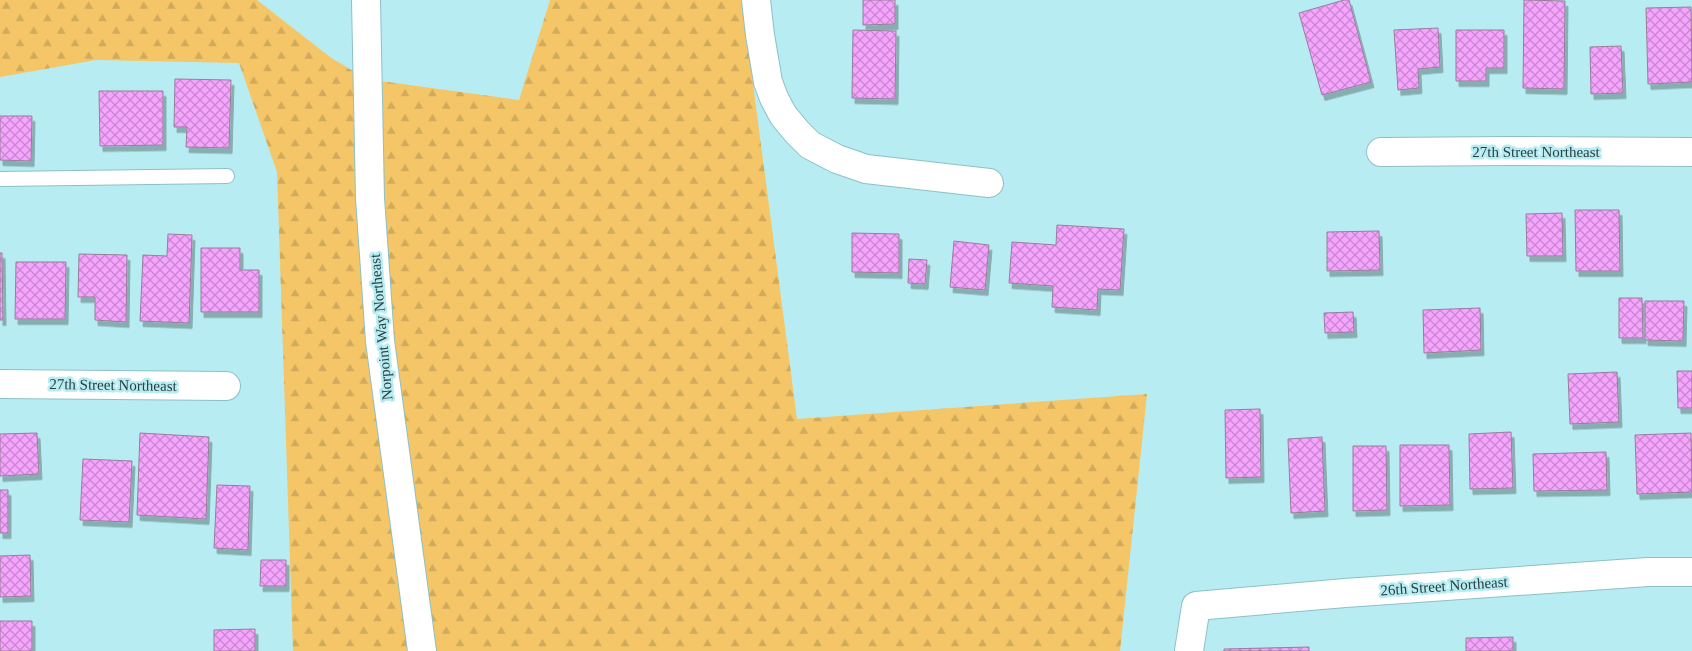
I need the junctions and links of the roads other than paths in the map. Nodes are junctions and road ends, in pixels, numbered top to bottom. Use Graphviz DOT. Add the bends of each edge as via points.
graph roads {
  1 [pos="366,0"];
  2 [pos="756,0"];
  3 [pos="1381,152"];
  4 [pos="1692,152"];
  5 [pos="227,176"];
  6 [pos="0,179"];
  7 [pos="989,183"];
  8 [pos="0,384"];
  9 [pos="226,386"];
  10 [pos="1692,572"];
  11 [pos="422,651"];
  12 [pos="1189,651"];
  1 -- 11 [label="street, Norpoint Way Northeast" via="370,198 380,341"];
  2 -- 7 [label="street" via="768,82 783,115 810,145 866,169"];
  3 -- 4 [label="street, 27th Street Northeast"];
  5 -- 6 [label="lane"];
  8 -- 9 [label="street, 27th Street Northeast"];
  10 -- 12 [label="street, 26th Street Northeast" via="1648,572 1196,606"];
}
